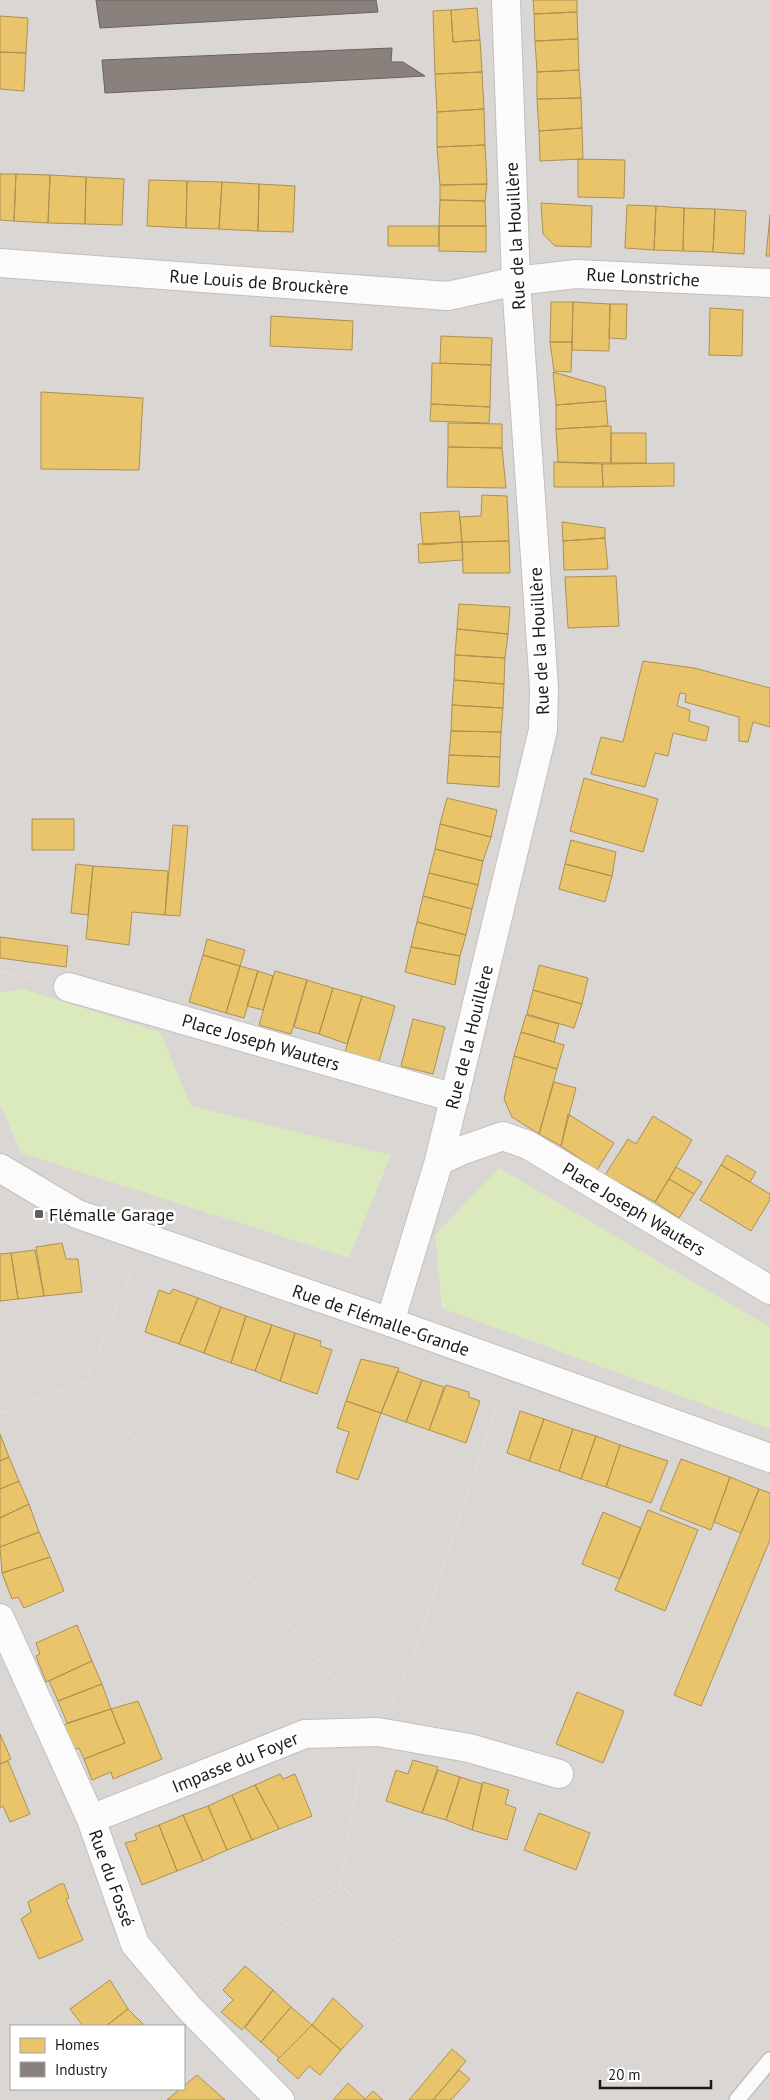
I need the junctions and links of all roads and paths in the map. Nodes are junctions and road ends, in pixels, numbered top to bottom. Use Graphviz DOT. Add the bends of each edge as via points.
graph roads {
  1 [pos="506,0"];
  2 [pos="0,263"];
  3 [pos="516,281"];
  4 [pos="770,282"];
  5 [pos="68,986"];
  6 [pos="455,1098"];
  7 [pos="439,1161"];
  8 [pos="0,1168"];
  9 [pos="145,1239"];
  10 [pos="770,1290"];
  11 [pos="390,1322"];
  12 [pos="511,1366"];
  13 [pos="86,1381"];
  14 [pos="0,1413"];
  15 [pos="770,1458"];
  16 [pos="0,1618"];
  17 [pos="372,1732"];
  18 [pos="558,1774"];
  19 [pos="91,1819"];
  20 [pos="340,1884"];
  21 [pos="439,1978"];
  22 [pos="183,2000"];
  23 [pos="770,2060"];
  24 [pos="280,2100"];
  25 [pos="737,2100"];
  1 -- 3 [label="street, Rue de la Houillère"];
  2 -- 3 [label="street, Rue Louis de Brouckère" via="448,296"];
  3 -- 4 [label="street, Rue Lonstriche" via="576,274"];
  3 -- 6 [label="street, Rue de la Houillère" via="544,688 543,730"];
  5 -- 6 [label="street, Place Joseph Wauters"];
  6 -- 7 [label="street, Rue de la Houillère"];
  7 -- 10 [label="street, Place Joseph Wauters" via="503,1136 528,1145"];
  7 -- 11 [label="street, Rue de la Houillère"];
  8 -- 9 [label="street, Rue de Flémalle-Grande" via="77,1214"];
  9 -- 11 [label="street, Rue de Flémalle-Grande"];
  9 -- 13 [label="path"];
  11 -- 12 [label="street, Rue de Flémalle-Grande"];
  12 -- 15 [label="street, Rue de Flémalle-Grande"];
  12 -- 17 [label="path" via="416,1650"];
  13 -- 14 [label="path"];
  13 -- 17 [label="path"];
  16 -- 19 [label="street, Rue du Fossé"];
  17 -- 18 [label="street, Impasse du Foyer" via="469,1748"];
  17 -- 19 [label="street, Impasse du Foyer" via="305,1734"];
  17 -- 20 [label="path"];
  19 -- 22 [label="street, Rue du Fossé" via="135,1944"];
  20 -- 21 [label="path"];
  20 -- 22 [label="path"];
  22 -- 24 [label="street, Rue du Fossé"];
  23 -- 25 [label="lane"];
}
